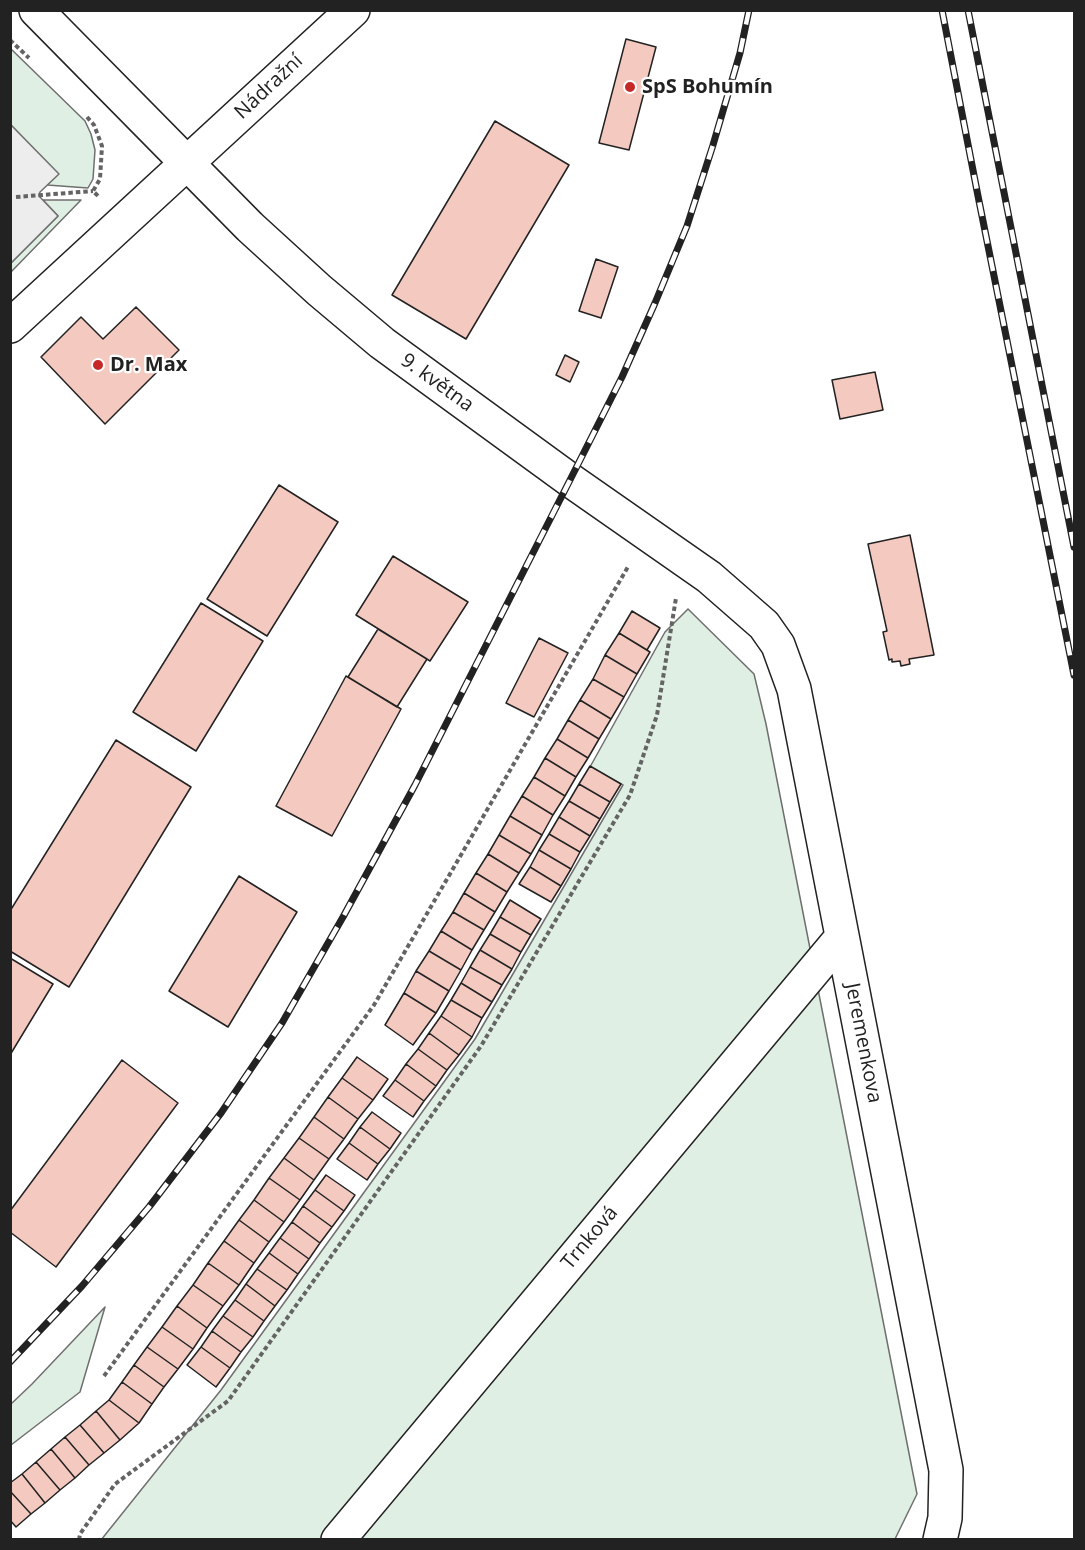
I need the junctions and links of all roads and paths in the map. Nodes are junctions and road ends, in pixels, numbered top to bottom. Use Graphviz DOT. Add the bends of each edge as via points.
graph roads {
  1 [pos="36,10"];
  2 [pos="353,10"];
  3 [pos="10,40"];
  4 [pos="35,64"];
  5 [pos="82,111"];
  6 [pos="186,164"];
  7 [pos="93,191"];
  8 [pos="16,198"];
  9 [pos="124,222"];
  10 [pos="10,326"];
  11 [pos="647,533"];
  12 [pos="683,558"];
  13 [pos="709,577"];
  14 [pos="842,937"];
  15 [pos="104,1376"];
  16 [pos="79,1539"];
  17 [pos="338,1539"];
  18 [pos="940,1539"];
  1 -- 6 [label="street, 9. května"];
  2 -- 6 [label="street, Nádražní"];
  3 -- 4 [label="path"];
  5 -- 7 [label="path" via="94,125 102,146 99,179"];
  6 -- 9 [label="street"];
  6 -- 11 [label="street, 9. května" via="250,227 382,343"];
  7 -- 8 [label="path"];
  7 -- 9 [label="path"];
  9 -- 10 [label="street"];
  11 -- 12 [label="street, 9. května"];
  11 -- 15 [label="path" via="374,1005"];
  12 -- 13 [label="street, 9. května"];
  12 -- 16 [label="path" via="657,715 630,795 481,1046 228,1401 115,1484"];
  13 -- 14 [label="street, Jeremenkova" via="764,626 786,663"];
  14 -- 17 [label="street, Trnková"];
  14 -- 18 [label="street, Jeremenkova" via="946,1470 945,1518"];
}
